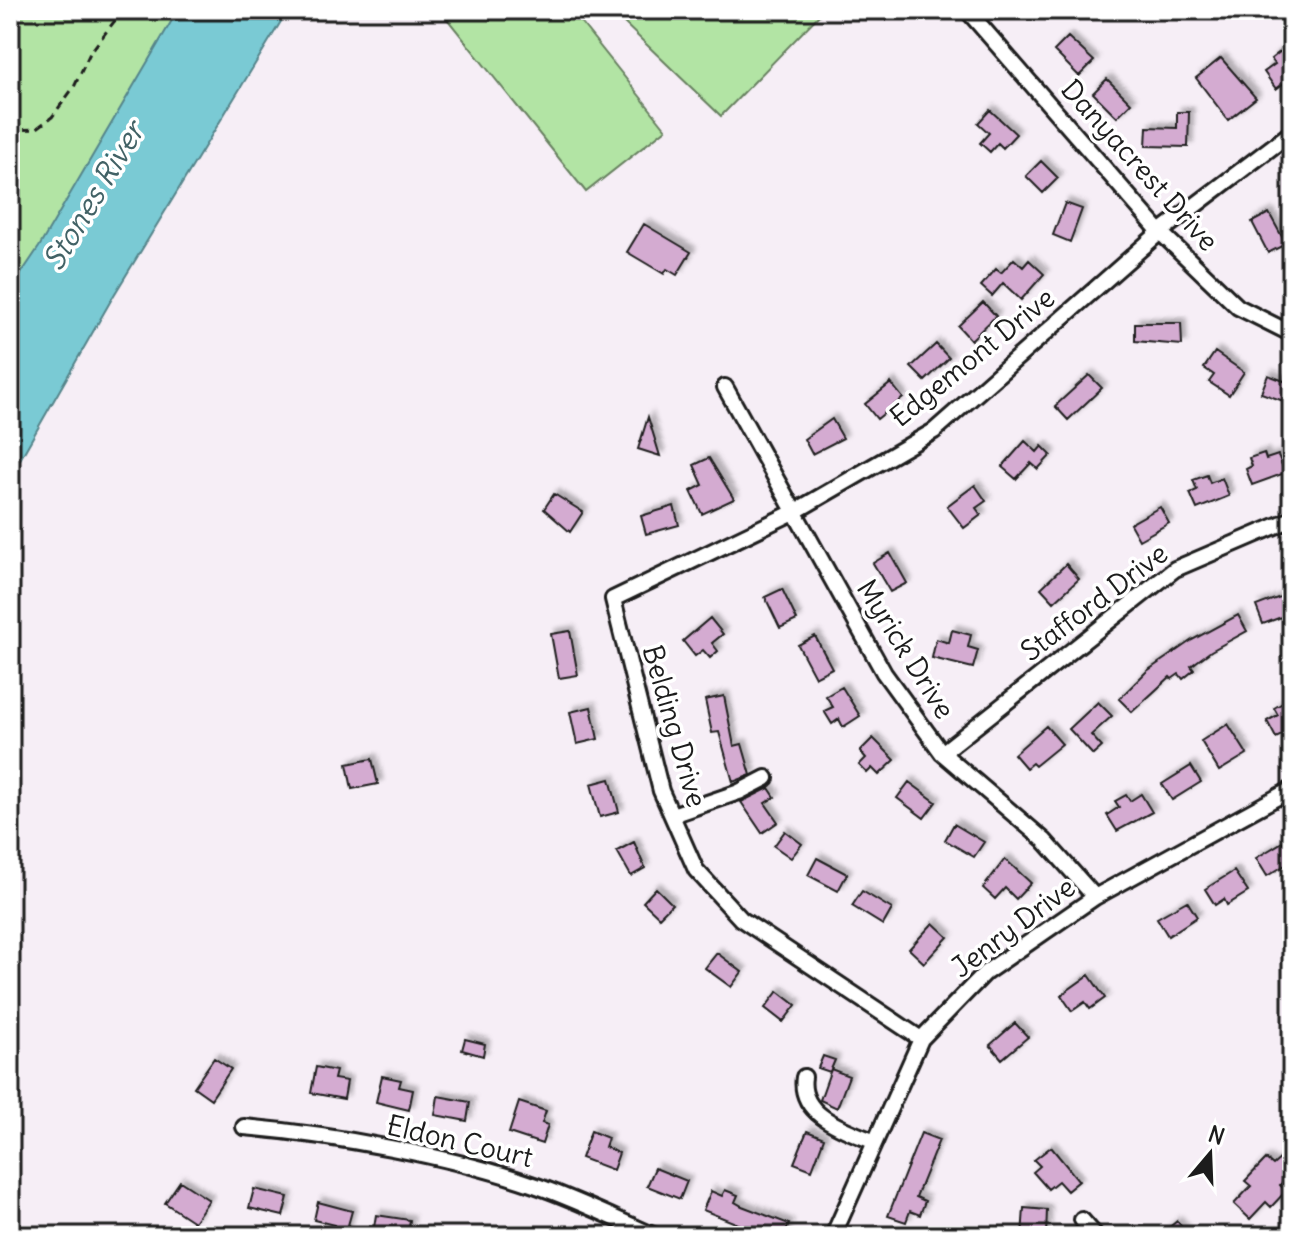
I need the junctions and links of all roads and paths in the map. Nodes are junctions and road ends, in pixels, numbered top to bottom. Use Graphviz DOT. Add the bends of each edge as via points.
graph roads {
  1 [pos="123,10"];
  2 [pos="967,10"];
  3 [pos="10,130"];
  4 [pos="1292,132"];
  5 [pos="1160,232"];
  6 [pos="1292,334"];
  7 [pos="725,387"];
  8 [pos="794,512"];
  9 [pos="1292,519"];
  10 [pos="613,599"];
  11 [pos="942,753"];
  12 [pos="766,778"];
  13 [pos="1292,789"];
  14 [pos="672,815"];
  15 [pos="1095,897"];
  16 [pos="921,1039"];
  17 [pos="804,1077"];
  18 [pos="244,1127"];
  19 [pos="875,1142"];
  20 [pos="1082,1220"];
  21 [pos="655,1236"];
  22 [pos="833,1236"];
  23 [pos="1096,1236"];
  1 -- 3 [label="path" via="52,117 36,129"];
  2 -- 5 [label="street, Danyacrest Drive"];
  4 -- 5 [label="street, Edgemont Drive"];
  5 -- 6 [label="street, Danyacrest Drive" via="1238,307"];
  5 -- 8 [label="street, Edgemont Drive" via="934,431"];
  7 -- 8 [label="street, Myrick Drive"];
  8 -- 10 [label="street, Edgemont Drive"];
  8 -- 11 [label="street, Myrick Drive" via="884,673"];
  9 -- 11 [label="street, Stafford Drive" via="1175,569"];
  10 -- 14 [label="street, Belding Drive" via="661,791"];
  11 -- 15 [label="street, Myrick Drive" via="1044,840"];
  12 -- 14 [label="street"];
  13 -- 15 [label="street, Jenry Drive"];
  14 -- 16 [label="street, Belding Drive" via="696,870 741,919"];
  15 -- 16 [label="street, Jenry Drive" via="985,973"];
  16 -- 19 [label="street, Jenry Drive"];
  17 -- 19 [label="street" via="807,1102 821,1117"];
  18 -- 21 [label="street, Eldon Court" via="296,1132 465,1166 537,1186"];
  19 -- 22 [label="street, Jenry Drive"];
  20 -- 23 [label="street"];
}
